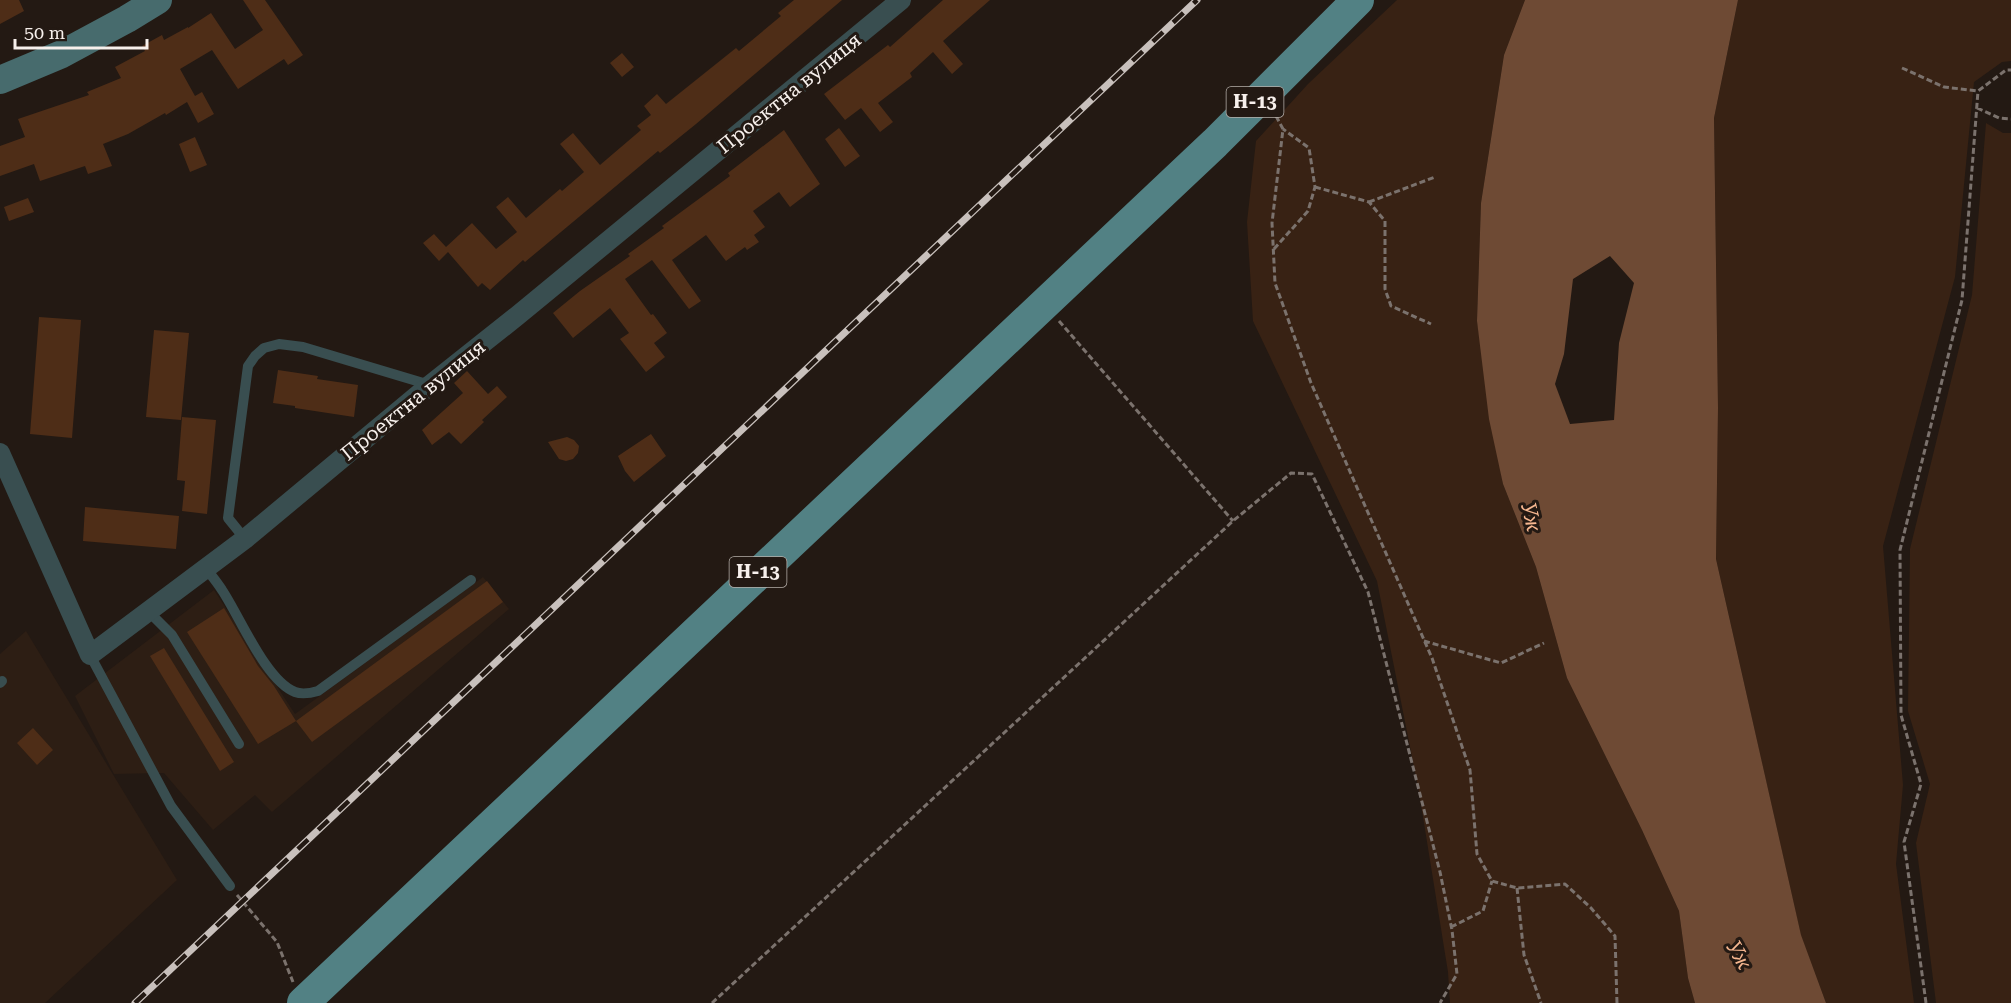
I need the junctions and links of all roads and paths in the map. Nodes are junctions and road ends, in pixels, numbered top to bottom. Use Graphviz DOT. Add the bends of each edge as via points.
graph roads {
  1 [pos="159,0"];
  2 [pos="901,0"];
  3 [pos="1358,0"];
  4 [pos="1902,68"];
  5 [pos="2011,70"];
  6 [pos="0,80"];
  7 [pos="1978,91"];
  8 [pos="1263,94"];
  9 [pos="1977,108"];
  10 [pos="2011,119"];
  11 [pos="1283,129"];
  12 [pos="1435,177"];
  13 [pos="1316,187"];
  14 [pos="1369,202"];
  15 [pos="1273,250"];
  16 [pos="1044,303"];
  17 [pos="1431,324"];
  18 [pos="430,385"];
  19 [pos="0,453"];
  20 [pos="1233,521"];
  21 [pos="245,539"];
  22 [pos="205,567"];
  23 [pos="471,580"];
  24 [pos="148,611"];
  25 [pos="1424,641"];
  26 [pos="1544,643"];
  27 [pos="90,655"];
  28 [pos="239,744"];
  29 [pos="1492,881"];
  30 [pos="230,886"];
  31 [pos="1517,888"];
  32 [pos="1451,927"];
  33 [pos="298,993"];
  34 [pos="712,1003"];
  35 [pos="1440,1003"];
  36 [pos="1541,1003"];
  37 [pos="1617,1003"];
  38 [pos="1926,1003"];
  1 -- 6 [label="main road" via="62,54"];
  2 -- 18 [label="street, Проектна вулиця"];
  3 -- 8 [label="main road, Н-13"];
  4 -- 7 [label="path" via="1944,87"];
  5 -- 7 [label="path"];
  7 -- 9 [label="path"];
  8 -- 11 [label="path"];
  8 -- 16 [label="main road, Н-13"];
  9 -- 10 [label="path"];
  9 -- 38 [label="path" via="1962,300 1900,550 1901,715 1921,784 1904,842"];
  11 -- 13 [label="path" via="1309,148"];
  11 -- 15 [label="path" via="1272,223"];
  12 -- 14 [label="path"];
  13 -- 14 [label="path"];
  13 -- 15 [label="path" via="1308,211"];
  14 -- 17 [label="path" via="1385,221 1385,289 1391,306"];
  15 -- 25 [label="path" via="1275,283 1311,383"];
  16 -- 20 [label="path"];
  16 -- 33 [label="main road, Н-13"];
  18 -- 21 [label="street, Проектна вулиця"];
  18 -- 21 [label="lane" via="303,347 279,344 264,348 248,366 228,518"];
  19 -- 27 [label="street"];
  20 -- 32 [label="path" via="1291,473 1312,474 1368,591"];
  20 -- 34 [label="path"];
  21 -- 22 [label="street, Проектна вулиця"];
  22 -- 23 [label="lane" via="271,672 284,685 306,694 318,691"];
  22 -- 24 [label="street, Проектна вулиця"];
  24 -- 27 [label="street, Проектна вулиця"];
  24 -- 28 [label="lane" via="172,635"];
  25 -- 26 [label="path" via="1501,663"];
  25 -- 29 [label="path" via="1470,770 1477,854"];
  27 -- 30 [label="lane" via="171,806"];
  29 -- 31 [label="path"];
  29 -- 32 [label="path" via="1483,911"];
  30 -- 33 [label="path" via="277,942"];
  31 -- 36 [label="path" via="1524,955"];
  31 -- 37 [label="path" via="1566,884 1592,908 1615,936"];
  32 -- 35 [label="path" via="1457,974"];
}
